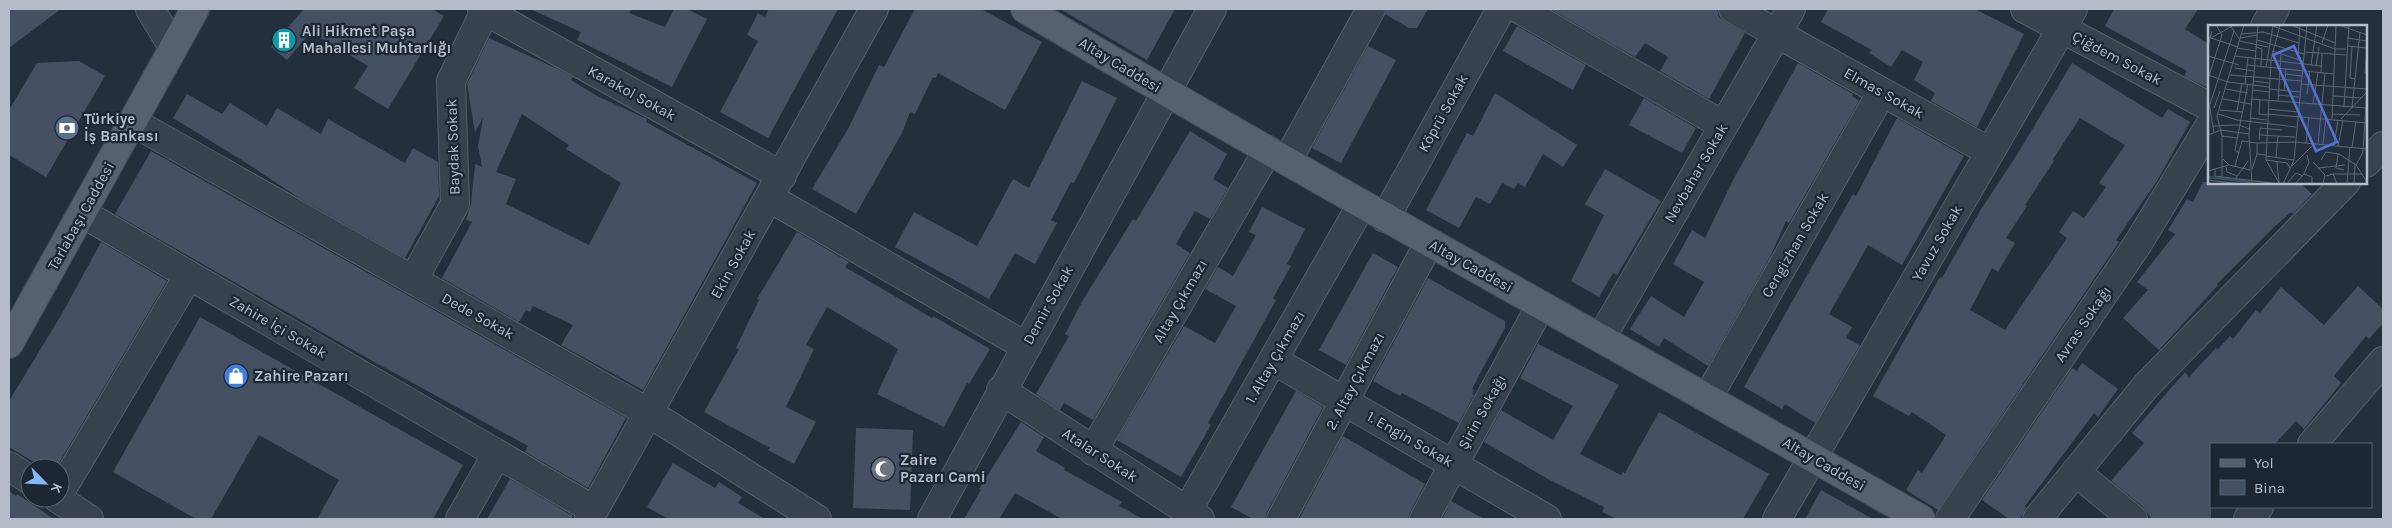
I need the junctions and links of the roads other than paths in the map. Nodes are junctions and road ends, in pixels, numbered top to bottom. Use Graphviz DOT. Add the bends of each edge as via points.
graph roads {
  1 [pos="150,9"];
  2 [pos="195,9"];
  3 [pos="874,9"];
  4 [pos="1025,9"];
  5 [pos="1212,9"];
  6 [pos="1371,9"];
  7 [pos="1501,9"];
  8 [pos="1519,9"];
  9 [pos="1733,9"];
  10 [pos="1791,9"];
  11 [pos="2025,9"];
  12 [pos="2275,9"];
  13 [pos="483,10"];
  14 [pos="2068,19"];
  15 [pos="2266,25"];
  16 [pos="1778,34"];
  17 [pos="173,47"];
  18 [pos="1166,92"];
  19 [pos="1882,92"];
  20 [pos="2208,106"];
  21 [pos="134,122"];
  22 [pos="1724,124"];
  23 [pos="2208,128"];
  24 [pos="2383,146"];
  25 [pos="1990,152"];
  26 [pos="1277,156"];
  27 [pos="2367,162"];
  28 [pos="2344,184"];
  29 [pos="776,187"];
  30 [pos="1362,204"];
  31 [pos="82,213"];
  32 [pos="1386,218"];
  33 [pos="1429,243"];
  34 [pos="189,275"];
  35 [pos="413,280"];
  36 [pos="1541,305"];
  37 [pos="1602,338"];
  38 [pos="9,344"];
  39 [pos="1025,346"];
  40 [pos="1273,360"];
  41 [pos="2383,361"];
  42 [pos="1001,390"];
  43 [pos="1708,398"];
  44 [pos="1344,401"];
  45 [pos="649,413"];
  46 [pos="2313,443"];
  47 [pos="1093,451"];
  48 [pos="497,454"];
  49 [pos="1812,458"];
  50 [pos="1454,465"];
  51 [pos="9,466"];
  52 [pos="2076,472"];
  53 [pos="20,473"];
  54 [pos="70,475"];
  55 [pos="70,507"];
  56 [pos="2258,508"];
  57 [pos="592,515"];
  58 [pos="1194,515"];
  59 [pos="89,519"];
  60 [pos="460,519"];
  61 [pos="817,519"];
  62 [pos="932,519"];
  63 [pos="1281,519"];
  64 [pos="1424,519"];
  65 [pos="1547,519"];
  66 [pos="1777,519"];
  67 [pos="1920,519"];
  68 [pos="1950,519"];
  69 [pos="2037,519"];
  70 [pos="2133,519"];
  71 [pos="2248,519"];
  1 -- 17 [label="street"];
  2 -- 17 [label="main road, Tarlabaşı Caddesi"];
  3 -- 29 [label="street, Ekin Sokak"];
  4 -- 18 [label="main road, Altay Caddesi"];
  5 -- 18 [label="street, Demir Sokak"];
  6 -- 26 [label="street, Altay Çıkmazı"];
  7 -- 32 [label="street, Köprü Sokak"];
  8 -- 22 [label="street"];
  9 -- 16 [label="street"];
  10 -- 16 [label="street, Nevbahar Sokak"];
  11 -- 14 [label="street, Çiğdem Sokak"];
  12 -- 15 [label="street"];
  13 -- 29 [label="street, Karakol Sokak"];
  13 -- 35 [label="street, Baydak Sokak" via="450,81 455,204"];
  14 -- 20 [label="street, Çiğdem Sokak"];
  14 -- 25 [label="street, Yavuz Sokak"];
  16 -- 19 [label="street, Elmas Sokak"];
  16 -- 22 [label="street, Nevbahar Sokak"];
  17 -- 21 [label="main road, Tarlabaşı Caddesi"];
  18 -- 26 [label="main road, Altay Caddesi"];
  18 -- 39 [label="street, Demir Sokak"];
  19 -- 25 [label="street, Elmas Sokak"];
  19 -- 43 [label="street, Cengizhan Sokak"];
  21 -- 31 [label="main road, Tarlabaşı Caddesi"];
  21 -- 35 [label="street, Dede Sokak"];
  22 -- 37 [label="street, Nevbahar Sokak"];
  23 -- 68 [label="street, Avras Sokağı" via="2137,245"];
  24 -- 27 [label="street"];
  25 -- 49 [label="street, Yavuz Sokak"];
  26 -- 30 [label="main road, Altay Caddesi"];
  26 -- 47 [label="street, Altay Çıkmazı"];
  28 -- 52 [label="street" via="2146,386"];
  29 -- 39 [label="street, Karakol Sokak"];
  29 -- 45 [label="street, Ekin Sokak"];
  30 -- 32 [label="main road, Altay Caddesi"];
  30 -- 40 [label="street, 1. Altay Çıkmazı"];
  31 -- 34 [label="street, Zahire İçi Sokak"];
  31 -- 38 [label="main road, Tarlabaşı Caddesi"];
  32 -- 33 [label="main road, Altay Caddesi"];
  33 -- 36 [label="main road, Altay Caddesi"];
  33 -- 44 [label="street, 2. Altay Çıkmazı"];
  34 -- 48 [label="street, Zahire İçi Sokak"];
  34 -- 54 [label="street"];
  35 -- 45 [label="street, Dede Sokak"];
  36 -- 37 [label="main road, Altay Caddesi"];
  36 -- 50 [label="street, Şirin Sokağı"];
  37 -- 43 [label="main road, Altay Caddesi"];
  39 -- 42 [label="street, Demir Sokak"];
  40 -- 44 [label="street, 1. Engin Sokak"];
  40 -- 58 [label="street, 1. Altay Çıkmazı"];
  41 -- 46 [label="street"];
  42 -- 47 [label="street, Atalar Sokak"];
  42 -- 62 [label="street, Demir Sokak"];
  43 -- 49 [label="main road, Altay Caddesi"];
  44 -- 50 [label="street, 1. Engin Sokak"];
  44 -- 63 [label="street, 2. Altay Çıkmazı"];
  45 -- 57 [label="street, Ekin Sokak"];
  45 -- 61 [label="street, Dede Sokak"];
  47 -- 58 [label="street, Atalar Sokak"];
  48 -- 57 [label="street, Zahire İçi Sokak"];
  48 -- 60 [label="street"];
  49 -- 66 [label="street, Yavuz Sokak"];
  49 -- 67 [label="main road, Altay Caddesi"];
  50 -- 64 [label="street, Şirin Sokağı"];
  50 -- 65 [label="street, 1. Engin Sokak"];
  51 -- 53 [label="street"];
  52 -- 69 [label="street"];
  52 -- 70 [label="street"];
  55 -- 59 [label="street"];
  56 -- 71 [label="street"];
}
